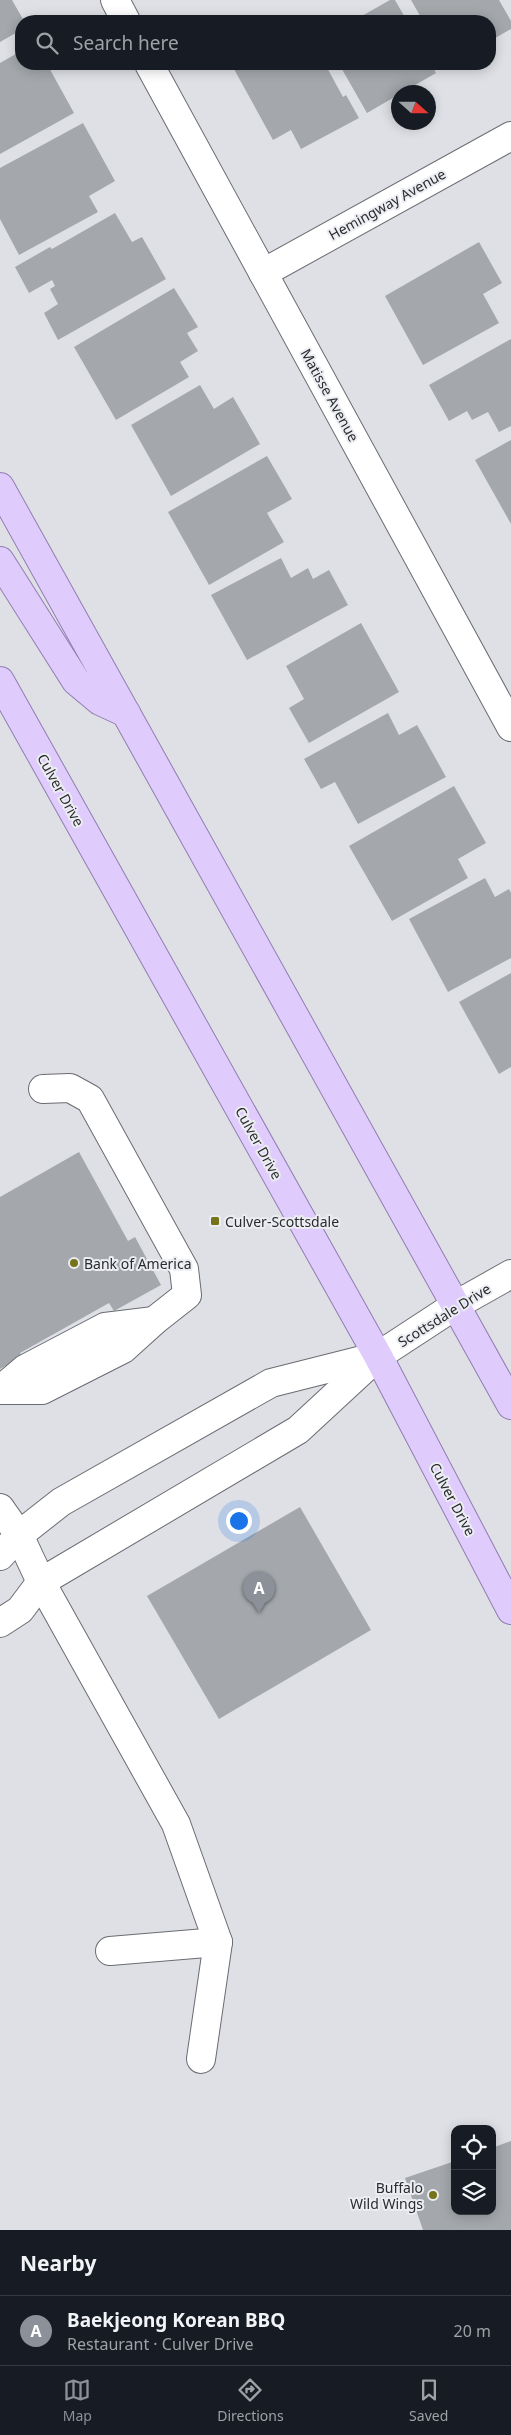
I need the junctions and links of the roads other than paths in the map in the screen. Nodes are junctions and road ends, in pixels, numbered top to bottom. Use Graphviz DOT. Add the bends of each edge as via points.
graph roads {
  1 [pos="115,0"];
  2 [pos="123,15"];
  3 [pos="152,70"];
  4 [pos="511,136"];
  5 [pos="263,273"];
  6 [pos="0,487"];
  7 [pos="0,561"];
  8 [pos="0,681"];
  9 [pos="126,713"];
  10 [pos="511,727"];
  11 [pos="43,1089"];
  12 [pos="511,1274"];
  13 [pos="456,1305"];
  14 [pos="378,1356"];
  15 [pos="0,1390"];
  16 [pos="511,1405"];
  17 [pos="0,1508"];
  18 [pos="19,1535"];
  19 [pos="0,1556"];
  20 [pos="41,1582"];
  21 [pos="511,1610"];
  22 [pos="0,1623"];
  23 [pos="218,1942"];
  24 [pos="110,1951"];
  25 [pos="200,2060"];
  1 -- 2 [label="street"];
  3 -- 5 [label="street, Matisse Avenue"];
  4 -- 5 [label="street, Hemingway Avenue"];
  5 -- 10 [label="street, Matisse Avenue"];
  6 -- 9 [label="main road"];
  7 -- 9 [label="main road" via="76,681 100,701"];
  8 -- 14 [label="main road, Culver Drive"];
  9 -- 13 [label="main road"];
  11 -- 15 [label="street" via="70,1088 90,1099 184,1269 187,1295 123,1349 42,1390"];
  12 -- 13 [label="street, Scottsdale Drive"];
  13 -- 14 [label="street, Scottsdale Drive"];
  13 -- 16 [label="main road"];
  14 -- 18 [label="street" via="271,1383 61,1502"];
  14 -- 20 [label="street" via="298,1430"];
  14 -- 21 [label="main road, Culver Drive"];
  17 -- 18 [label="street"];
  18 -- 19 [label="street"];
  18 -- 20 [label="street"];
  20 -- 22 [label="street" via="20,1610"];
  20 -- 23 [label="street" via="176,1824"];
  23 -- 24 [label="street"];
  23 -- 25 [label="street"];
}
